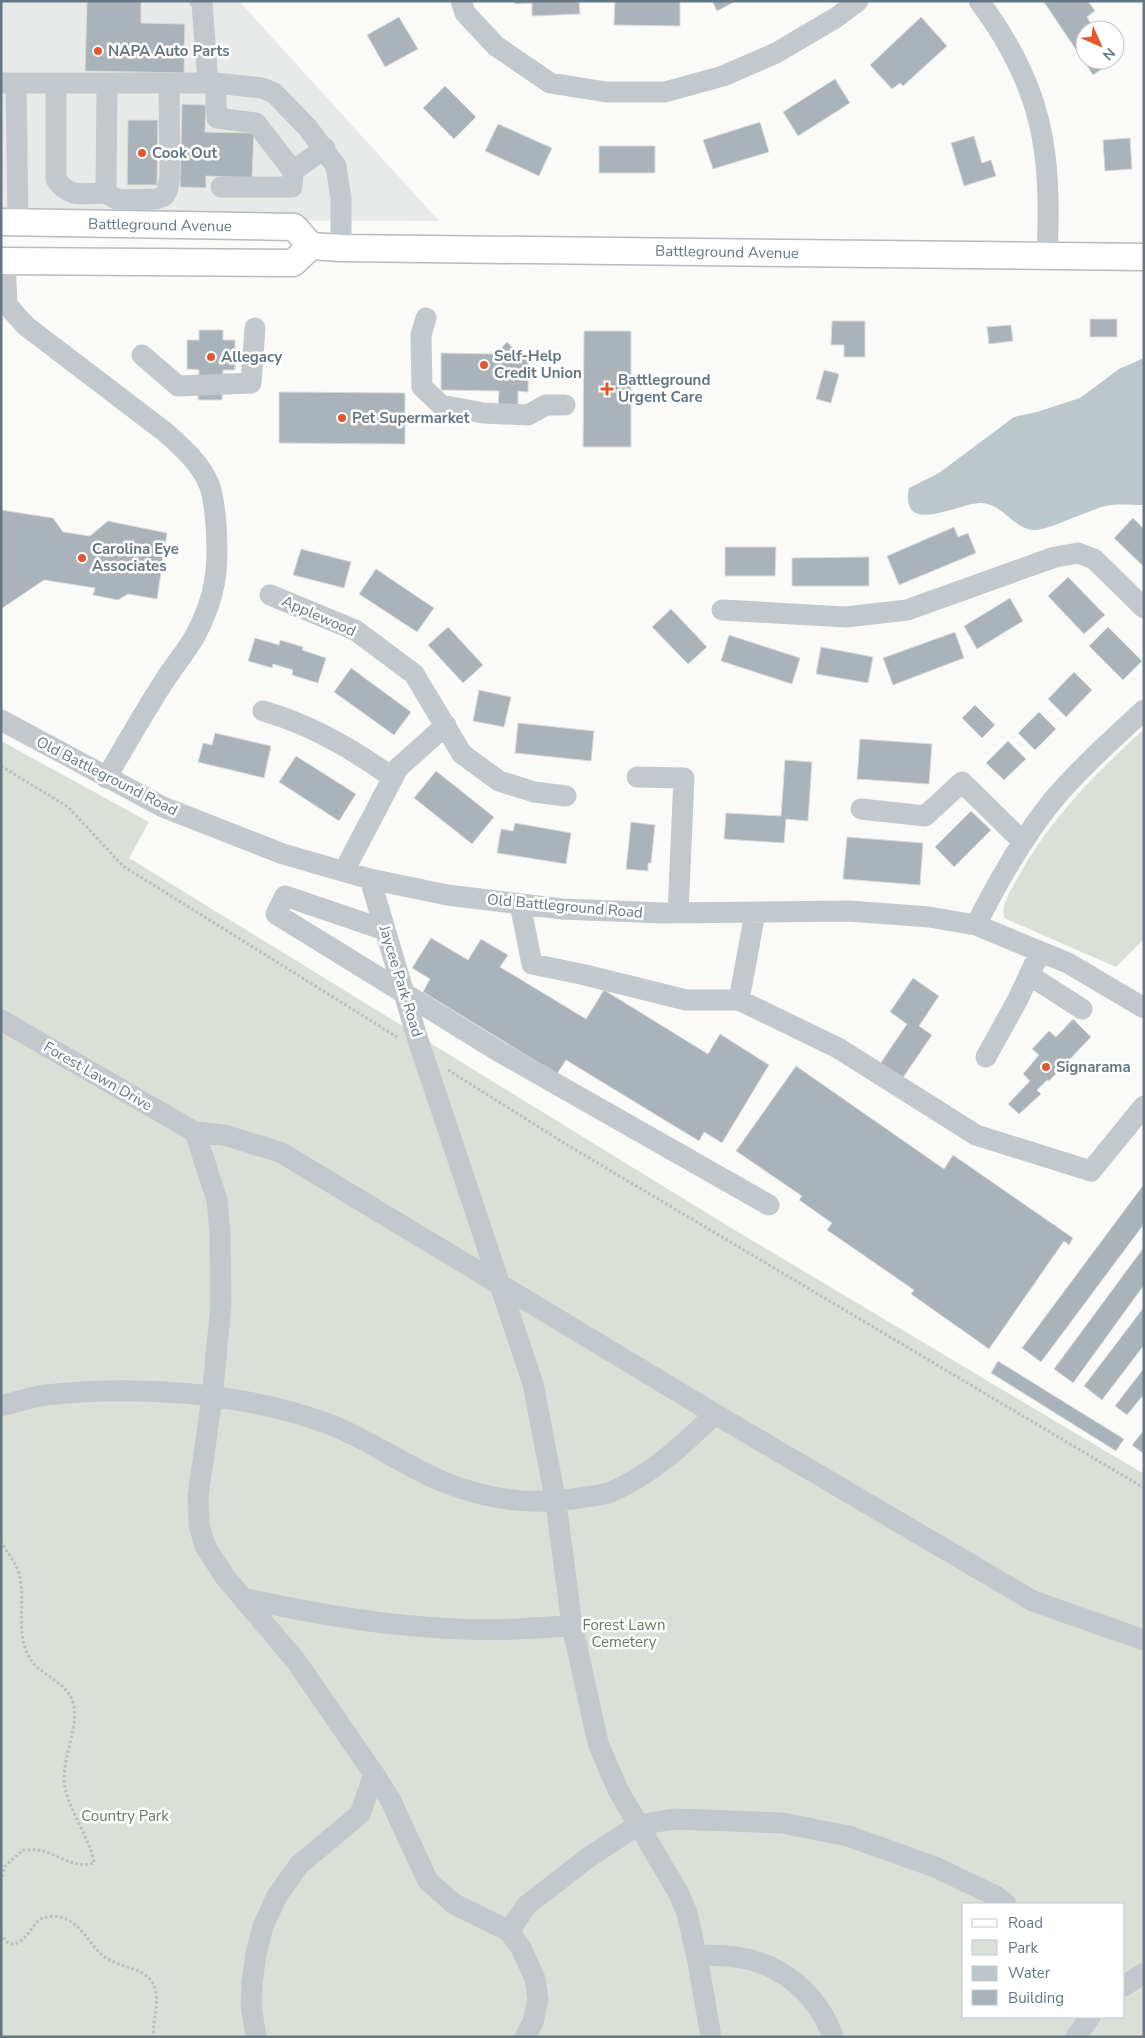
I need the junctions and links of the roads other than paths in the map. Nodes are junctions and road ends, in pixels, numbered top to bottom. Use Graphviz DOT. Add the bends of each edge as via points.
graph roads {
  1 [pos="200,1"];
  2 [pos="461,1"];
  3 [pos="858,1"];
  4 [pos="979,1"];
  5 [pos="9,83"];
  6 [pos="56,83"];
  7 [pos="107,83"];
  8 [pos="169,83"];
  9 [pos="211,83"];
  10 [pos="325,148"];
  11 [pos="293,171"];
  12 [pos="221,187"];
  13 [pos="106,193"];
  14 [pos="9,223"];
  15 [pos="311,246"];
  16 [pos="340,248"];
  17 [pos="2,255"];
  18 [pos="1047,256"];
  19 [pos="1144,257"];
  20 [pos="426,318"];
  21 [pos="255,328"];
  22 [pos="142,355"];
  23 [pos="565,405"];
  24 [pos="270,595"];
  25 [pos="1144,608"];
  26 [pos="722,610"];
  27 [pos="1144,710"];
  28 [pos="263,711"];
  29 [pos="1,720"];
  30 [pos="446,725"];
  31 [pos="637,777"];
  32 [pos="106,778"];
  33 [pos="393,778"];
  34 [pos="566,796"];
  35 [pos="861,810"];
  36 [pos="1022,841"];
  37 [pos="344,871"];
  38 [pos="370,879"];
  39 [pos="520,904"];
  40 [pos="755,912"];
  41 [pos="678,913"];
  42 [pos="976,926"];
  43 [pos="385,930"];
  44 [pos="1040,952"];
  45 [pos="1030,975"];
  46 [pos="404,995"];
  47 [pos="739,1000"];
  48 [pos="1144,1008"];
  49 [pos="1082,1009"];
  50 [pos="1,1020"];
  51 [pos="986,1057"];
  52 [pos="1144,1106"];
  53 [pos="195,1132"];
  54 [pos="769,1205"];
  55 [pos="502,1286"];
  56 [pos="212,1398"];
  57 [pos="1,1406"];
  58 [pos="715,1414"];
  59 [pos="556,1503"];
  60 [pos="243,1598"];
  61 [pos="572,1625"];
  62 [pos="1144,1640"];
  63 [pos="374,1774"];
  64 [pos="360,1814"];
  65 [pos="399,1818"];
  66 [pos="638,1825"];
  67 [pos="1005,1903"];
  68 [pos="509,1931"];
  69 [pos="697,1954"];
  70 [pos="1144,1973"];
  71 [pos="1125,1985"];
  72 [pos="1089,2018"];
  73 [pos="256,2037"];
  74 [pos="525,2037"];
  75 [pos="710,2037"];
  76 [pos="833,2037"];
  77 [pos="1076,2037"];
  1 -- 9 [label="street"];
  2 -- 3 [label="street" via="465,13 496,46 550,83 616,92 665,92 723,76 776,53"];
  4 -- 18 [label="street" via="1015,56 1038,114 1050,200"];
  5 -- 6 [label="street"];
  5 -- 14 [label="street"];
  6 -- 7 [label="street"];
  6 -- 13 [label="street" via="56,179 70,194"];
  7 -- 8 [label="street"];
  7 -- 13 [label="street"];
  8 -- 9 [label="street"];
  8 -- 13 [label="street" via="170,176 167,191 156,199 118,200"];
  9 -- 10 [label="street" via="262,88 274,93"];
  9 -- 11 [label="street" via="217,118 256,123"];
  10 -- 11 [label="street"];
  10 -- 16 [label="street" via="339,178"];
  11 -- 12 [label="street" via="292,187"];
  14 -- 15 [label="main road, Battleground Avenue" via="294,227"];
  14 -- 17 [label="main road" via="9,241"];
  15 -- 16 [label="main road, Battleground Avenue"];
  15 -- 17 [label="main road" via="293,263"];
  16 -- 18 [label="main road, Battleground Avenue"];
  17 -- 32 [label="street" via="7,305 15,316 186,451 209,484 214,502 218,566 208,605 194,636"];
  18 -- 19 [label="main road, Battleground Avenue"];
  20 -- 23 [label="street" via="421,336 422,386 441,405 483,413 528,414 546,405"];
  21 -- 22 [label="street" via="251,383 178,386"];
  24 -- 30 [label="street, Applewood" via="355,630 370,641 414,674"];
  25 -- 26 [label="street" via="1094,559 1078,553 1055,557 907,610 846,617"];
  27 -- 36 [label="street" via="1083,766"];
  28 -- 33 [label="street" via="289,718 356,751"];
  29 -- 32 [label="street, Old Battleground Road"];
  30 -- 33 [label="street" via="398,768"];
  30 -- 34 [label="street, Applewood" via="462,754 499,781 534,792"];
  31 -- 41 [label="street" via="684,778"];
  32 -- 37 [label="street, Old Battleground Road" via="179,814 283,854"];
  33 -- 37 [label="street"];
  35 -- 36 [label="street" via="925,816 962,782"];
  36 -- 42 [label="street"];
  37 -- 38 [label="street, Old Battleground Road"];
  38 -- 39 [label="street, Old Battleground Road" via="447,895"];
  38 -- 43 [label="street, Jaycee Park Road"];
  39 -- 41 [label="street, Old Battleground Road" via="562,909"];
  39 -- 47 [label="street" via="532,964 686,1000"];
  40 -- 41 [label="street, Old Battleground Road"];
  40 -- 42 [label="street, Old Battleground Road" via="849,911 929,917"];
  40 -- 47 [label="street"];
  42 -- 44 [label="street, Old Battleground Road"];
  43 -- 46 [label="street, Jaycee Park Road"];
  43 -- 46 [label="street" via="285,896 276,914"];
  44 -- 45 [label="street"];
  44 -- 48 [label="street, Old Battleground Road" via="1068,963"];
  45 -- 49 [label="street"];
  45 -- 51 [label="street"];
  46 -- 54 [label="street"];
  46 -- 55 [label="street, Jaycee Park Road"];
  47 -- 52 [label="street" via="838,1048 976,1135 1090,1171"];
  50 -- 53 [label="street, Forest Lawn Drive"];
  53 -- 55 [label="street" via="224,1135 280,1152"];
  53 -- 56 [label="street" via="218,1200 220,1304"];
  55 -- 58 [label="street"];
  55 -- 59 [label="street, Jaycee Park Road" via="533,1384"];
  56 -- 57 [label="street" via="170,1391 130,1391 45,1395"];
  56 -- 59 [label="street" via="291,1412 328,1424 446,1483 524,1503"];
  56 -- 60 [label="street" via="198,1496 199,1525 215,1564"];
  58 -- 59 [label="street" via="649,1471 610,1492"];
  58 -- 62 [label="street" via="1033,1601"];
  59 -- 61 [label="street, Jaycee Park Road"];
  60 -- 61 [label="street" via="312,1613 434,1629 525,1630"];
  60 -- 63 [label="street" via="296,1661"];
  61 -- 66 [label="street, Jaycee Park Road" via="598,1743 618,1790"];
  63 -- 64 [label="street"];
  63 -- 65 [label="street"];
  64 -- 65 [label="street"];
  64 -- 73 [label="street" via="299,1865 277,1896 263,1926 256,1954 251,2005"];
  65 -- 68 [label="street" via="428,1881 454,1904"];
  66 -- 67 [label="street" via="675,1819 726,1819 782,1823 848,1836 935,1867"];
  66 -- 68 [label="street" via="589,1857 527,1905"];
  66 -- 69 [label="street, Jaycee Park Road" via="679,1894"];
  68 -- 74 [label="street" via="530,1963 535,1979 538,1999 533,2022"];
  69 -- 75 [label="street, Jaycee Park Road"];
  69 -- 76 [label="street" via="736,1956 792,1979 810,1995"];
  70 -- 71 [label="street"];
  72 -- 77 [label="street"];
}
